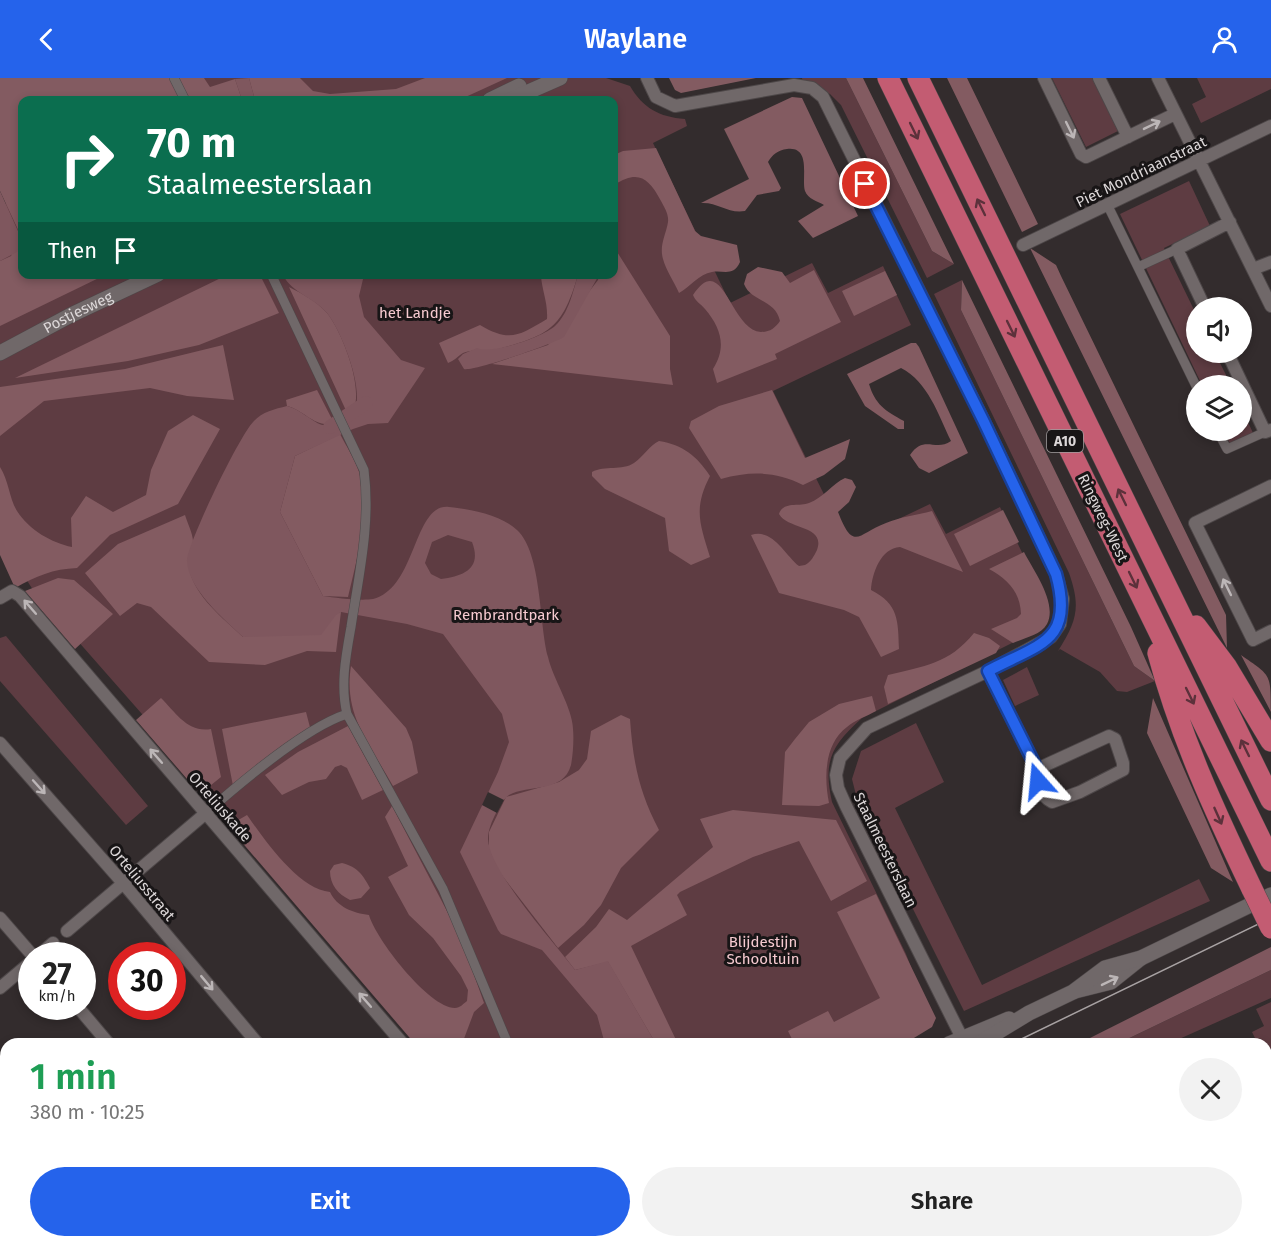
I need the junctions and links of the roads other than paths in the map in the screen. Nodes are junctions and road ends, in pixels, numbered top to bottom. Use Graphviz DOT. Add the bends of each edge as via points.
graph roads {
  1 [pos="174,78"];
  2 [pos="535,78"];
  3 [pos="560,78"];
  4 [pos="647,78"];
  5 [pos="888,78"];
  6 [pos="918,78"];
  7 [pos="1044,78"];
  8 [pos="1099,78"];
  9 [pos="1158,78"];
  10 [pos="183,96"];
  11 [pos="498,96"];
  12 [pos="519,96"];
  13 [pos="1176,114"];
  14 [pos="1271,126"];
  15 [pos="1128,137"];
  16 [pos="1199,161"];
  17 [pos="1107,204"];
  18 [pos="1230,222"];
  19 [pos="1023,245"];
  20 [pos="1177,249"];
  21 [pos="1271,262"];
  22 [pos="1138,267"];
  23 [pos="1253,269"];
  24 [pos="126,279"];
  25 [pos="147,279"];
  26 [pos="273,279"];
  27 [pos="1200,297"];
  28 [pos="1271,306"];
  29 [pos="0,343"];
  30 [pos="0,353"];
  31 [pos="1233,363"];
  32 [pos="1191,375"];
  33 [pos="1268,431"];
  34 [pos="1252,438"];
  35 [pos="1223,441"];
  36 [pos="1245,441"];
  37 [pos="1271,486"];
  38 [pos="1166,587"];
  39 [pos="0,598"];
  40 [pos="1145,606"];
  41 [pos="1271,631"];
  42 [pos="988,671"];
  43 [pos="347,714"];
  44 [pos="1271,741"];
  45 [pos="0,744"];
  46 [pos="1037,769"];
  47 [pos="1271,801"];
  48 [pos="206,813"];
  49 [pos="1270,858"];
  50 [pos="123,882"];
  51 [pos="1271,895"];
  52 [pos="0,918"];
  53 [pos="1271,928"];
  54 [pos="67,931"];
  55 [pos="21,942"];
  56 [pos="18,973"];
  57 [pos="0,988"];
  58 [pos="1029,1013"];
  59 [pos="89,1020"];
  60 [pos="104,1038"];
  61 [pos="253,1038"];
  62 [pos="398,1038"];
  63 [pos="502,1038"];
  64 [pos="957,1038"];
  65 [pos="969,1038"];
  66 [pos="988,1038"];
  1 -- 10 [label="street"];
  2 -- 11 [label="street"];
  3 -- 12 [label="street"];
  4 -- 42 [label="street, Staalmeesterslaan" via="656,97 675,106 794,85 812,88 823,98 1056,574 1063,599 1060,624 1051,637"];
  5 -- 40 [label="highway, Ringweg-West / A10, one-way"];
  38 -- 6 [label="highway, Ringweg-West / A10, one-way"];
  7 -- 15 [label="street, one-way" via="1081,154 1086,157"];
  8 -- 15 [label="street"];
  9 -- 13 [label="street"];
  15 -- 13 [label="street, one-way"];
  13 -- 16 [label="street"];
  14 -- 16 [label="street, Piet Mondriaanstraat"];
  16 -- 17 [label="street, Piet Mondriaanstraat"];
  16 -- 18 [label="street"];
  17 -- 19 [label="street, Piet Mondriaanstraat"];
  17 -- 22 [label="street"];
  18 -- 20 [label="street"];
  18 -- 23 [label="street"];
  20 -- 22 [label="street"];
  20 -- 27 [label="street"];
  21 -- 23 [label="street"];
  22 -- 32 [label="street"];
  23 -- 28 [label="street"];
  24 -- 29 [label="street, Postjesweg"];
  25 -- 30 [label="street, Postjesweg"];
  26 -- 43 [label="street" via="364,470 366,530 343,688"];
  31 -- 33 [label="street"];
  33 -- 34 [label="street"];
  35 -- 36 [label="street" via="1227,449"];
  41 -- 37 [label="street, one-way" via="1253,640 1196,523"];
  38 -- 44 [label="highway, A10" via="1226,666"];
  47 -- 38 [label="highway, Ringweg-West / A10, one-way"];
  48 -- 39 [label="street, Orteliuskade, one-way" via="20,596 12,591"];
  40 -- 49 [label="highway, Ringweg-West / A10, one-way"];
  40 -- 53 [label="highway, A10, one-way, bridge" via="1194,764"];
  42 -- 46 [label="street"];
  42 -- 64 [label="street, Staalmeesterslaan" via="867,728 840,758 836,775 846,806"];
  43 -- 48 [label="street" via="283,751"];
  43 -- 63 [label="street" via="443,889 470,947"];
  45 -- 50 [label="street, Orteliusstraat, one-way"];
  46 -- 46 [label="street" via="1042,793 1052,802 1123,770 1123,763 1115,739 1109,736"];
  48 -- 50 [label="street"];
  62 -- 48 [label="street, Orteliuskade, one-way"];
  50 -- 54 [label="street"];
  50 -- 61 [label="street, Orteliusstraat, one-way"];
  51 -- 58 [label="street" via="1141,958 1111,982 1072,992"];
  52 -- 55 [label="street"];
  56 -- 57 [label="street"];
  58 -- 65 [label="street"];
  58 -- 66 [label="street"];
  59 -- 60 [label="street"];
}
